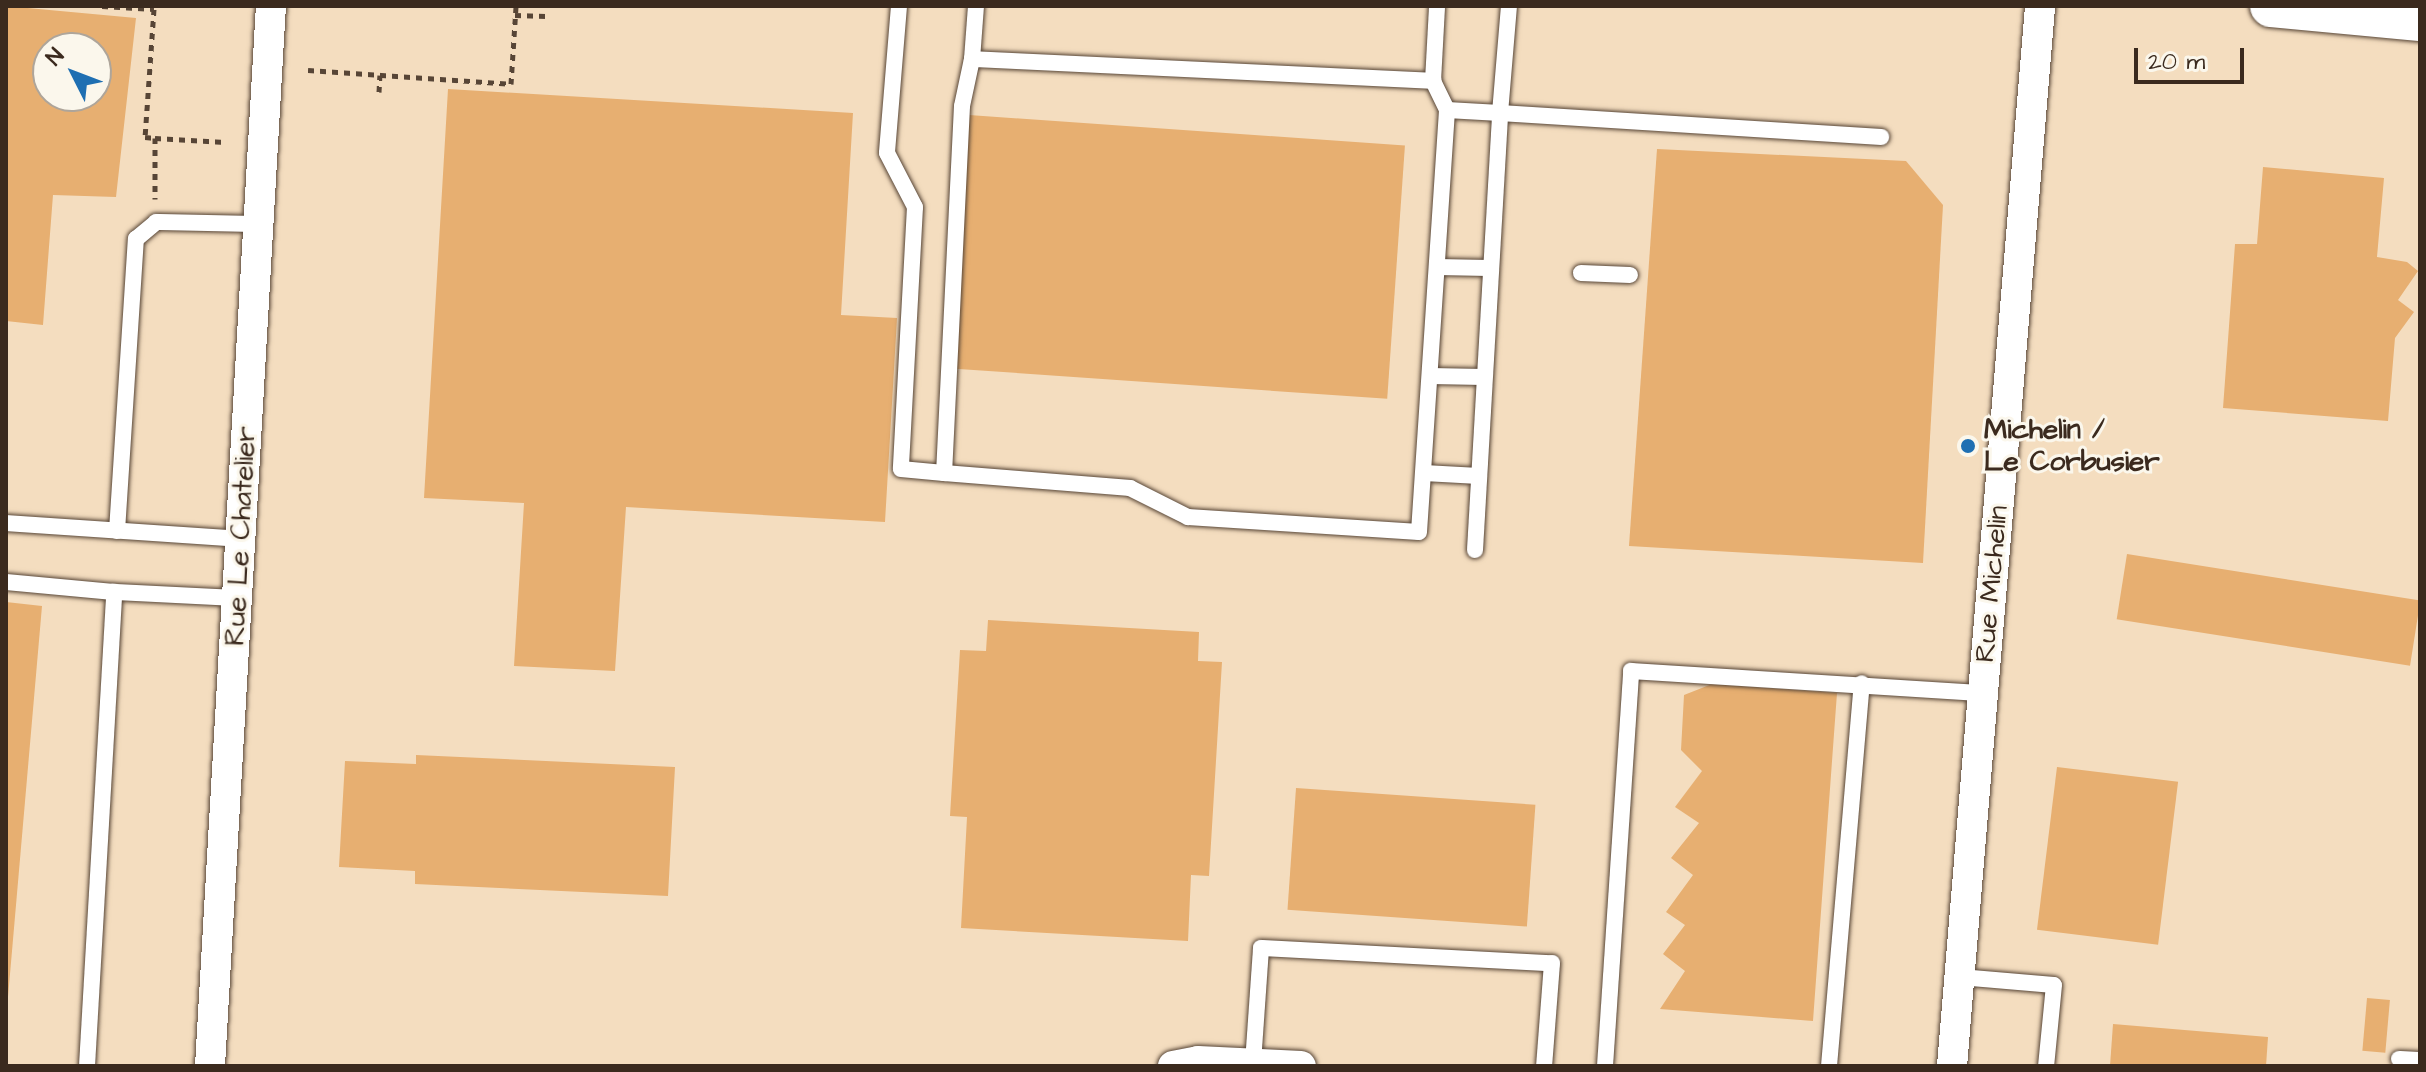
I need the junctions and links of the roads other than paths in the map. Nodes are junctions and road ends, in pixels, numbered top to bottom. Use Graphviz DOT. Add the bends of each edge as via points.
graph roads {
  1 [pos="271,6"];
  2 [pos="899,6"];
  3 [pos="976,6"];
  4 [pos="1437,6"];
  5 [pos="1509,6"];
  6 [pos="2040,6"];
  7 [pos="2271,6"];
  8 [pos="2413,15"];
  9 [pos="972,59"];
  10 [pos="1433,81"];
  11 [pos="1447,110"];
  12 [pos="1500,113"];
  13 [pos="1881,137"];
  14 [pos="259,224"];
  15 [pos="1437,267"];
  16 [pos="1489,268"];
  17 [pos="1581,273"];
  18 [pos="1630,275"];
  19 [pos="1430,376"];
  20 [pos="1484,377"];
  21 [pos="944,473"];
  22 [pos="1424,473"];
  23 [pos="1479,476"];
  24 [pos="6,523"];
  25 [pos="117,531"];
  26 [pos="241,539"];
  27 [pos="1475,550"];
  28 [pos="6,582"];
  29 [pos="114,592"];
  30 [pos="238,598"];
  31 [pos="1862,683"];
  32 [pos="1983,693"];
  33 [pos="1960,977"];
  34 [pos="2399,1059"];
  35 [pos="2420,1060"];
  36 [pos="1253,1063"];
  37 [pos="87,1066"];
  38 [pos="210,1066"];
  39 [pos="1173,1066"];
  40 [pos="1301,1066"];
  41 [pos="1544,1066"];
  42 [pos="1605,1066"];
  43 [pos="1829,1066"];
  44 [pos="1952,1066"];
  45 [pos="2046,1066"];
  1 -- 14 [label="street, Rue Le Chatelier"];
  2 -- 21 [label="lane" via="887,153 915,207 901,469"];
  3 -- 9 [label="lane"];
  4 -- 10 [label="lane"];
  5 -- 12 [label="lane"];
  6 -- 32 [label="street, Rue Michelin"];
  7 -- 8 [label="street"];
  9 -- 10 [label="lane"];
  9 -- 21 [label="lane" via="962,106"];
  10 -- 11 [label="lane"];
  11 -- 12 [label="lane"];
  11 -- 15 [label="lane"];
  12 -- 13 [label="lane"];
  12 -- 16 [label="lane"];
  14 -- 25 [label="lane" via="156,222 136,239"];
  14 -- 26 [label="street, Rue Le Chatelier"];
  15 -- 16 [label="lane"];
  15 -- 19 [label="lane"];
  16 -- 20 [label="lane"];
  17 -- 18 [label="lane"];
  19 -- 20 [label="lane"];
  19 -- 22 [label="lane"];
  20 -- 23 [label="lane"];
  21 -- 22 [label="lane" via="1130,488 1188,517 1419,532"];
  22 -- 23 [label="lane"];
  23 -- 27 [label="lane"];
  24 -- 25 [label="lane"];
  25 -- 26 [label="lane"];
  26 -- 30 [label="street, Rue Le Chatelier"];
  28 -- 29 [label="lane"];
  29 -- 30 [label="lane"];
  29 -- 37 [label="lane"];
  30 -- 38 [label="street, Rue Le Chatelier"];
  31 -- 32 [label="lane"];
  31 -- 42 [label="lane" via="1631,671"];
  31 -- 43 [label="lane"];
  32 -- 33 [label="street, Rue Michelin"];
  33 -- 44 [label="street, Rue Michelin"];
  33 -- 45 [label="lane" via="2054,985"];
  34 -- 35 [label="lane"];
  36 -- 39 [label="street" via="1198,1061"];
  36 -- 40 [label="street"];
  36 -- 41 [label="lane" via="1261,948 1552,963"];
}
